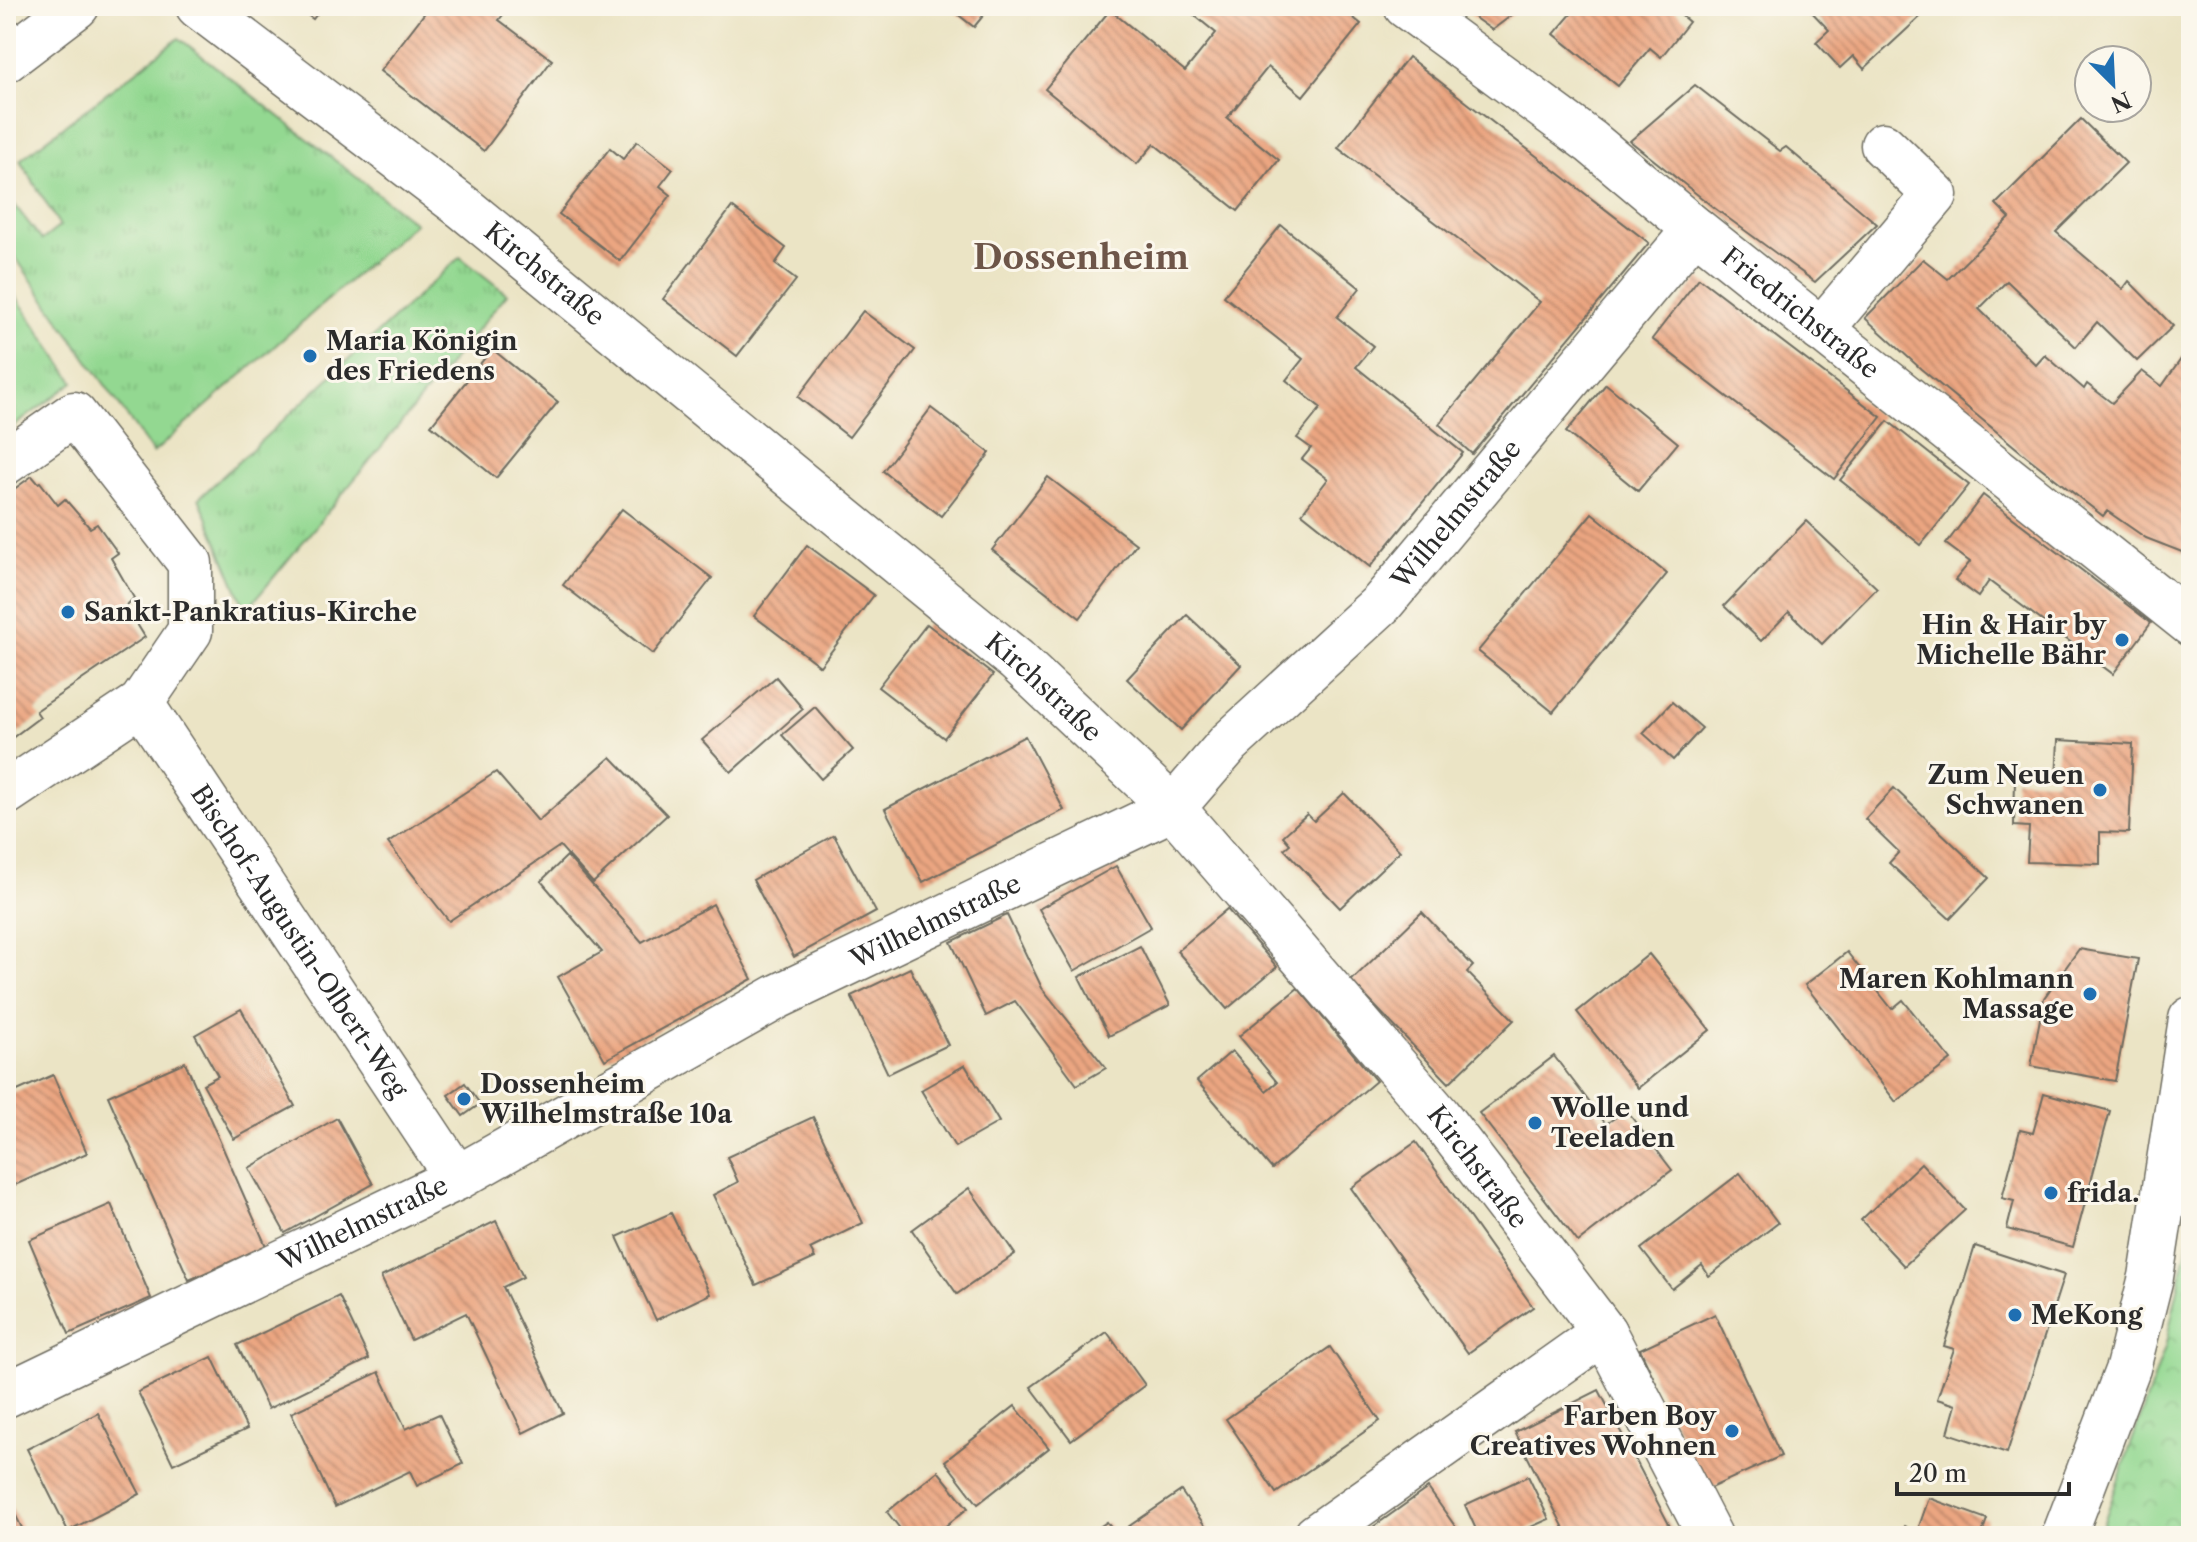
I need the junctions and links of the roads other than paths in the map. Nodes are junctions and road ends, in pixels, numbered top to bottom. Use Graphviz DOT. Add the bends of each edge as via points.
graph roads {
  1 [pos="77,6"];
  2 [pos="198,6"];
  3 [pos="1406,6"];
  4 [pos="6,60"];
  5 [pos="1883,145"];
  6 [pos="1695,229"];
  7 [pos="1821,330"];
  8 [pos="6,462"];
  9 [pos="2191,624"];
  10 [pos="141,703"];
  11 [pos="6,793"];
  12 [pos="1173,808"];
  13 [pos="2191,1019"];
  14 [pos="457,1178"];
  15 [pos="1604,1332"];
  16 [pos="6,1395"];
  17 [pos="1316,1536"];
  18 [pos="1710,1536"];
  19 [pos="2064,1536"];
  1 -- 4 [label="street"];
  2 -- 12 [label="street, Kirchstraße" via="464,208 1016,660"];
  3 -- 6 [label="street, Friedrichstraße" via="1591,142"];
  5 -- 7 [label="street" via="1935,195"];
  6 -- 7 [label="street, Friedrichstraße"];
  6 -- 12 [label="street, Wilhelmstraße" via="1382,603 1229,743"];
  7 -- 9 [label="street, Friedrichstraße"];
  8 -- 10 [label="street" via="74,414 190,563 190,631"];
  10 -- 11 [label="street"];
  10 -- 14 [label="street, Bischof-Augustin-Olbert-Weg"];
  12 -- 14 [label="street, Wilhelmstraße" via="777,997"];
  12 -- 15 [label="street, Kirchstraße" via="1438,1115"];
  13 -- 19 [label="street" via="2151,1277 2128,1368"];
  14 -- 16 [label="street, Wilhelmstraße"];
  15 -- 17 [label="street"];
  15 -- 18 [label="street, Kirchstraße"];
}
